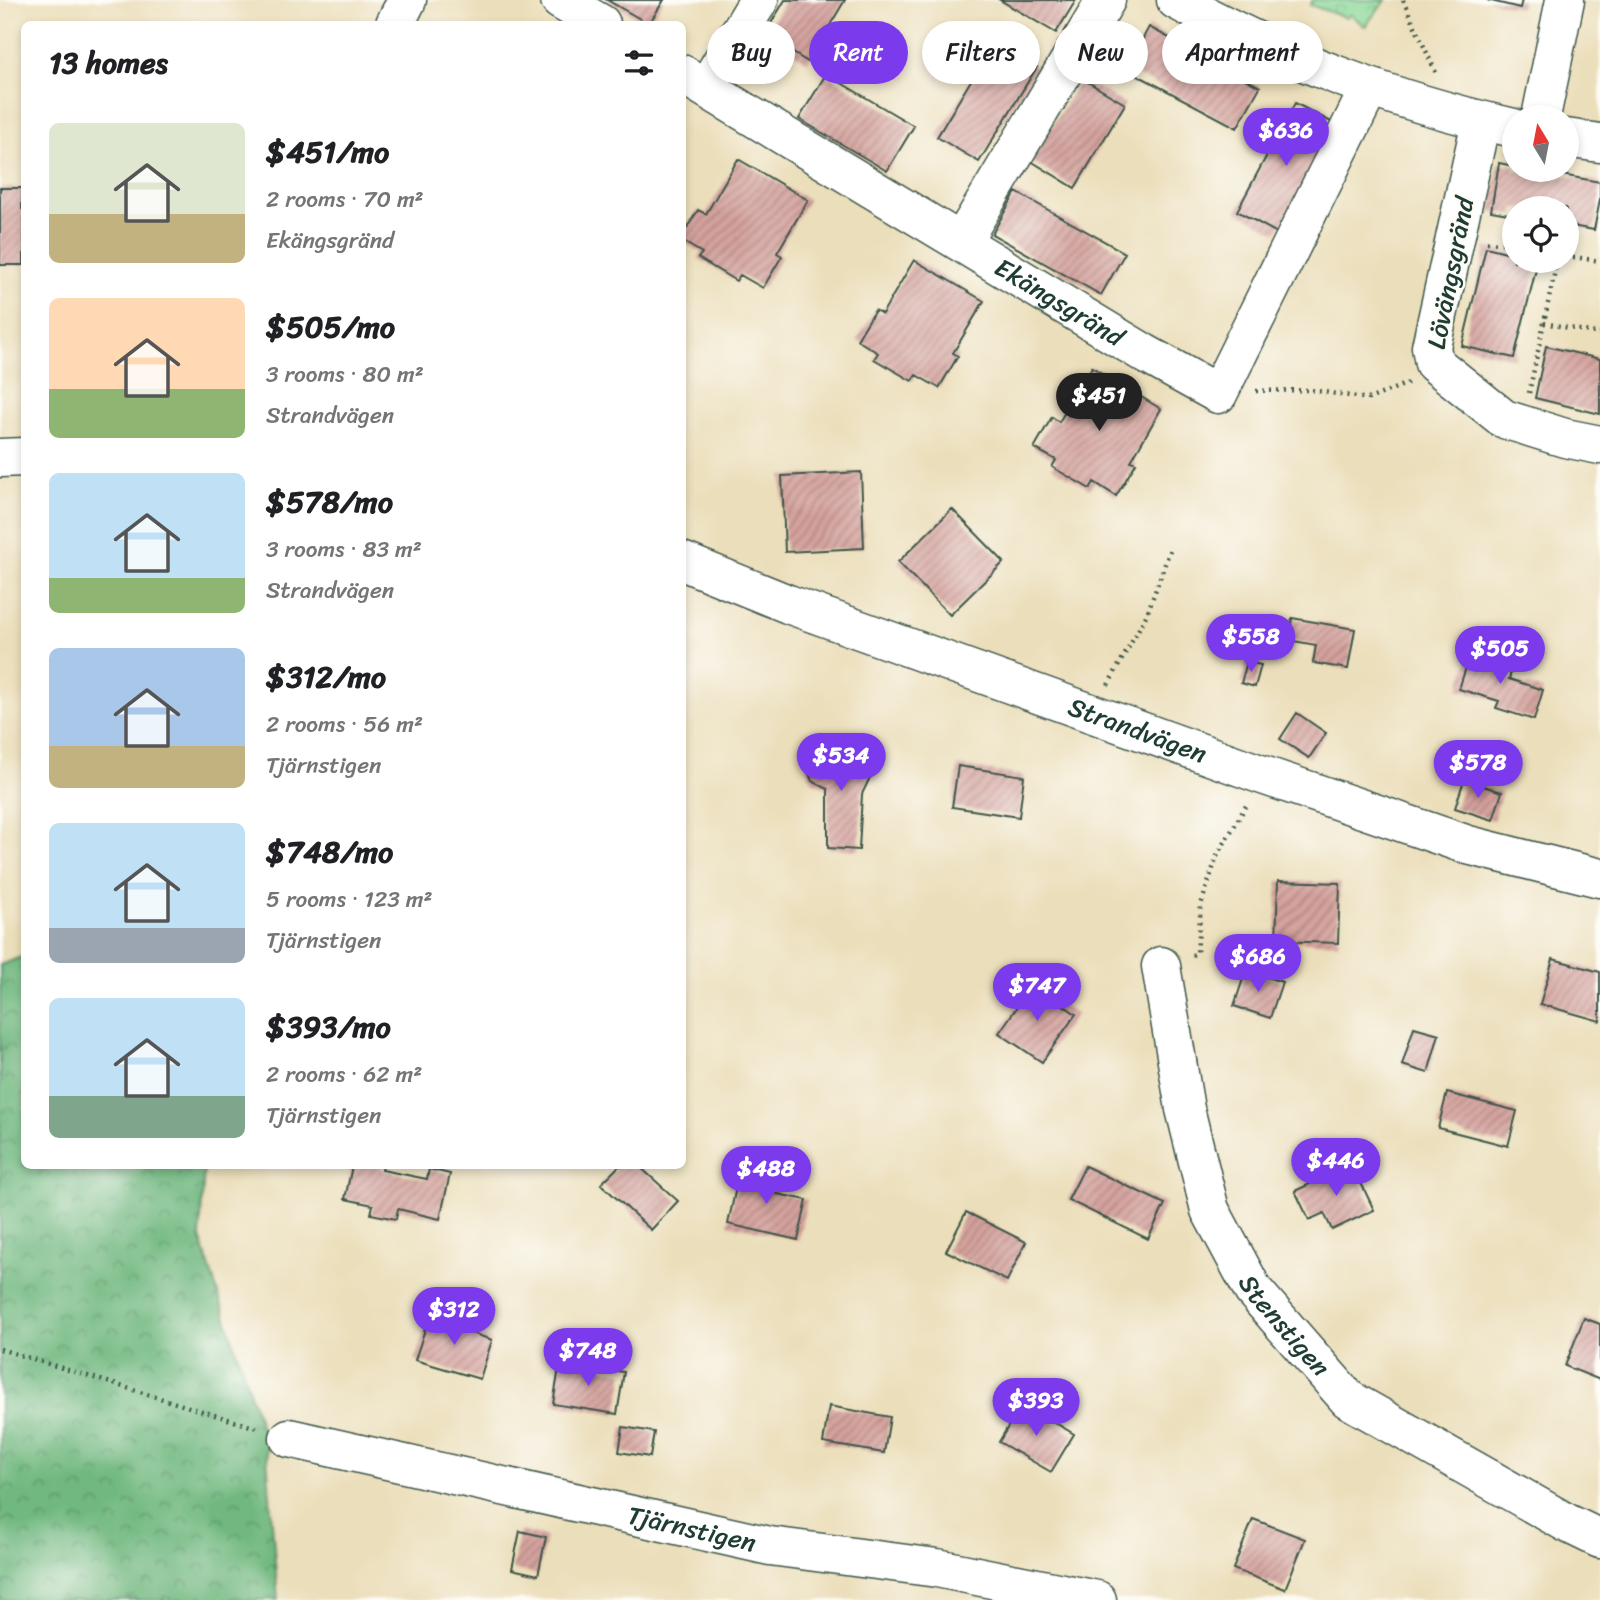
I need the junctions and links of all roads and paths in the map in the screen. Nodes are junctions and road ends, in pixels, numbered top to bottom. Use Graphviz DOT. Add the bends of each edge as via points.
graph roads {
  1 [pos="407,0"];
  2 [pos="560,0"];
  3 [pos="759,0"];
  4 [pos="1106,0"];
  5 [pos="1176,0"];
  6 [pos="1403,0"];
  7 [pos="1565,0"];
  8 [pos="396,21"];
  9 [pos="596,21"];
  10 [pos="1423,69"];
  11 [pos="694,81"];
  12 [pos="1368,89"];
  13 [pos="1543,105"];
  14 [pos="1497,125"];
  15 [pos="1579,140"];
  16 [pos="1600,143"];
  17 [pos="962,241"];
  18 [pos="1479,241"];
  19 [pos="1502,243"];
  20 [pos="1579,259"];
  21 [pos="1600,261"];
  22 [pos="1554,273"];
  23 [pos="1544,323"];
  24 [pos="1600,334"];
  25 [pos="1441,370"];
  26 [pos="1218,394"];
  27 [pos="1527,402"];
  28 [pos="1600,445"];
  29 [pos="21,457"];
  30 [pos="0,458"];
  31 [pos="1171,547"];
  32 [pos="686,563"];
  33 [pos="1096,715"];
  34 [pos="1260,774"];
  35 [pos="1600,878"];
  36 [pos="1197,954"];
  37 [pos="1161,965"];
  38 [pos="0,1349"];
  39 [pos="289,1438"];
  40 [pos="1600,1539"];
  41 [pos="943,1584"];
  42 [pos="1097,1600"];
  1 -- 8 [label="street"];
  2 -- 9 [label="street"];
  3 -- 11 [label="street"];
  4 -- 17 [label="street"];
  5 -- 12 [label="street" via="1285,56"];
  6 -- 10 [label="path" via="1437,74"];
  7 -- 13 [label="street"];
  11 -- 17 [label="street, Ekängsgränd"];
  12 -- 14 [label="street"];
  12 -- 26 [label="street"];
  14 -- 25 [label="street, Lövängsgränd" via="1431,346 1434,363"];
  15 -- 16 [label="street"];
  17 -- 26 [label="street, Ekängsgränd"];
  18 -- 19 [label="path"];
  20 -- 21 [label="path"];
  22 -- 23 [label="path"];
  23 -- 24 [label="path"];
  23 -- 27 [label="path"];
  25 -- 26 [label="path" via="1369,399 1311,390"];
  25 -- 28 [label="street, Lövängsgränd" via="1504,419"];
  29 -- 30 [label="street"];
  31 -- 33 [label="path" via="1147,614 1112,675"];
  32 -- 33 [label="street, Strandvägen"];
  33 -- 34 [label="street, Strandvägen"];
  34 -- 35 [label="street, Strandvägen" via="1468,845"];
  34 -- 36 [label="path" via="1217,856 1201,905"];
  37 -- 40 [label="street, Stenstigen" via="1185,1109 1210,1210 1253,1290 1348,1399"];
  38 -- 39 [label="path"];
  39 -- 41 [label="street, Tjärnstigen"];
  41 -- 42 [label="street, Tjärnstigen"];
}
